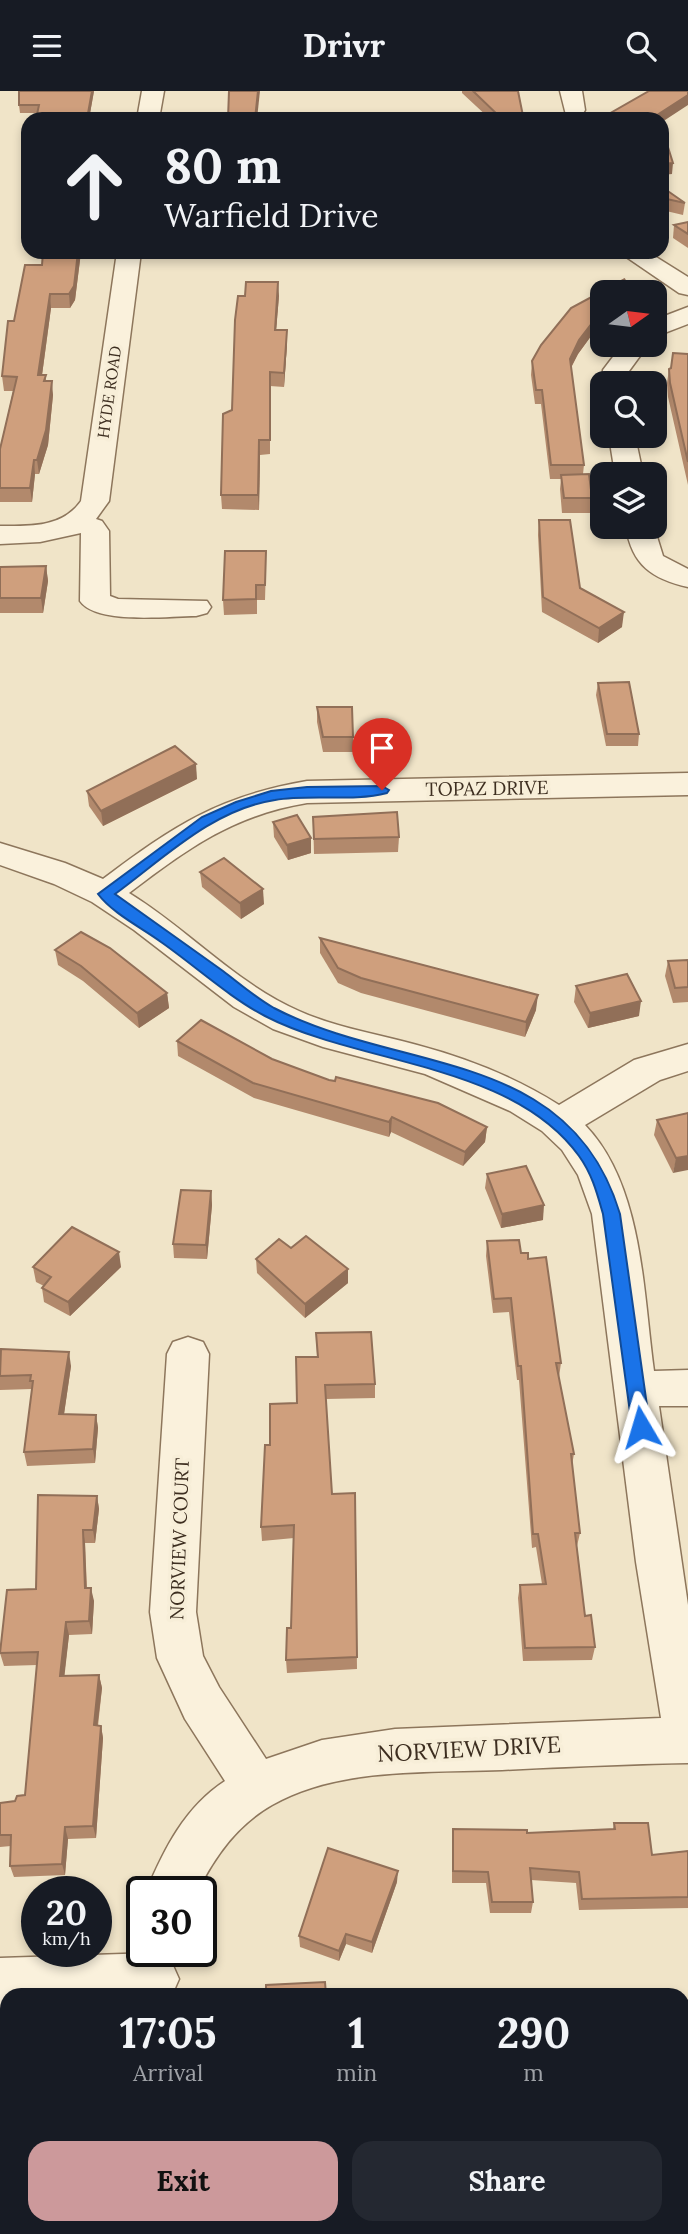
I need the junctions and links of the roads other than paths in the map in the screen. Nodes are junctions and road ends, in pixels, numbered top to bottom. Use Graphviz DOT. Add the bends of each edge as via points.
graph roads {
  1 [pos="153,91"];
  2 [pos="149,112"];
  3 [pos="128,259"];
  4 [pos="642,259"];
  5 [pos="688,288"];
  6 [pos="688,315"];
  7 [pos="667,324"];
  8 [pos="75,524"];
  9 [pos="0,535"];
  10 [pos="641,539"];
  11 [pos="664,577"];
  12 [pos="196,607"];
  13 [pos="688,784"];
  14 [pos="0,854"];
  15 [pos="105,894"];
  16 [pos="688,1057"];
  17 [pos="558,1123"];
  18 [pos="188,1354"];
  19 [pos="688,1388"];
  20 [pos="636,1389"];
  21 [pos="688,1740"];
  22 [pos="256,1787"];
  23 [pos="180,1876"];
  24 [pos="153,1975"];
  25 [pos="0,1984"];
  1 -- 2 [label="street"];
  3 -- 8 [label="street, HYDE ROAD" via="94,501"];
  4 -- 5 [label="street"];
  6 -- 7 [label="street"];
  8 -- 9 [label="street" via="36,534"];
  8 -- 12 [label="street" via="95,531 95,601 115,608"];
  10 -- 11 [label="street" via="642,549"];
  13 -- 15 [label="street, TOPAZ DRIVE" via="271,796 207,820"];
  14 -- 15 [label="street" via="48,867"];
  15 -- 17 [label="street" via="269,1011 339,1040 467,1075 516,1096"];
  16 -- 17 [label="street" via="647,1070"];
  17 -- 20 [label="street" via="584,1151 602,1182 611,1214"];
  18 -- 22 [label="street, NORVIEW COURT" via="173,1612 180,1658 202,1703"];
  19 -- 20 [label="street"];
  20 -- 21 [label="street" via="658,1562"];
  21 -- 22 [label="street, NORVIEW DRIVE" via="376,1753 324,1762"];
  22 -- 23 [label="street, NORVIEW DRIVE" via="224,1809"];
  24 -- 25 [label="street"];
}
